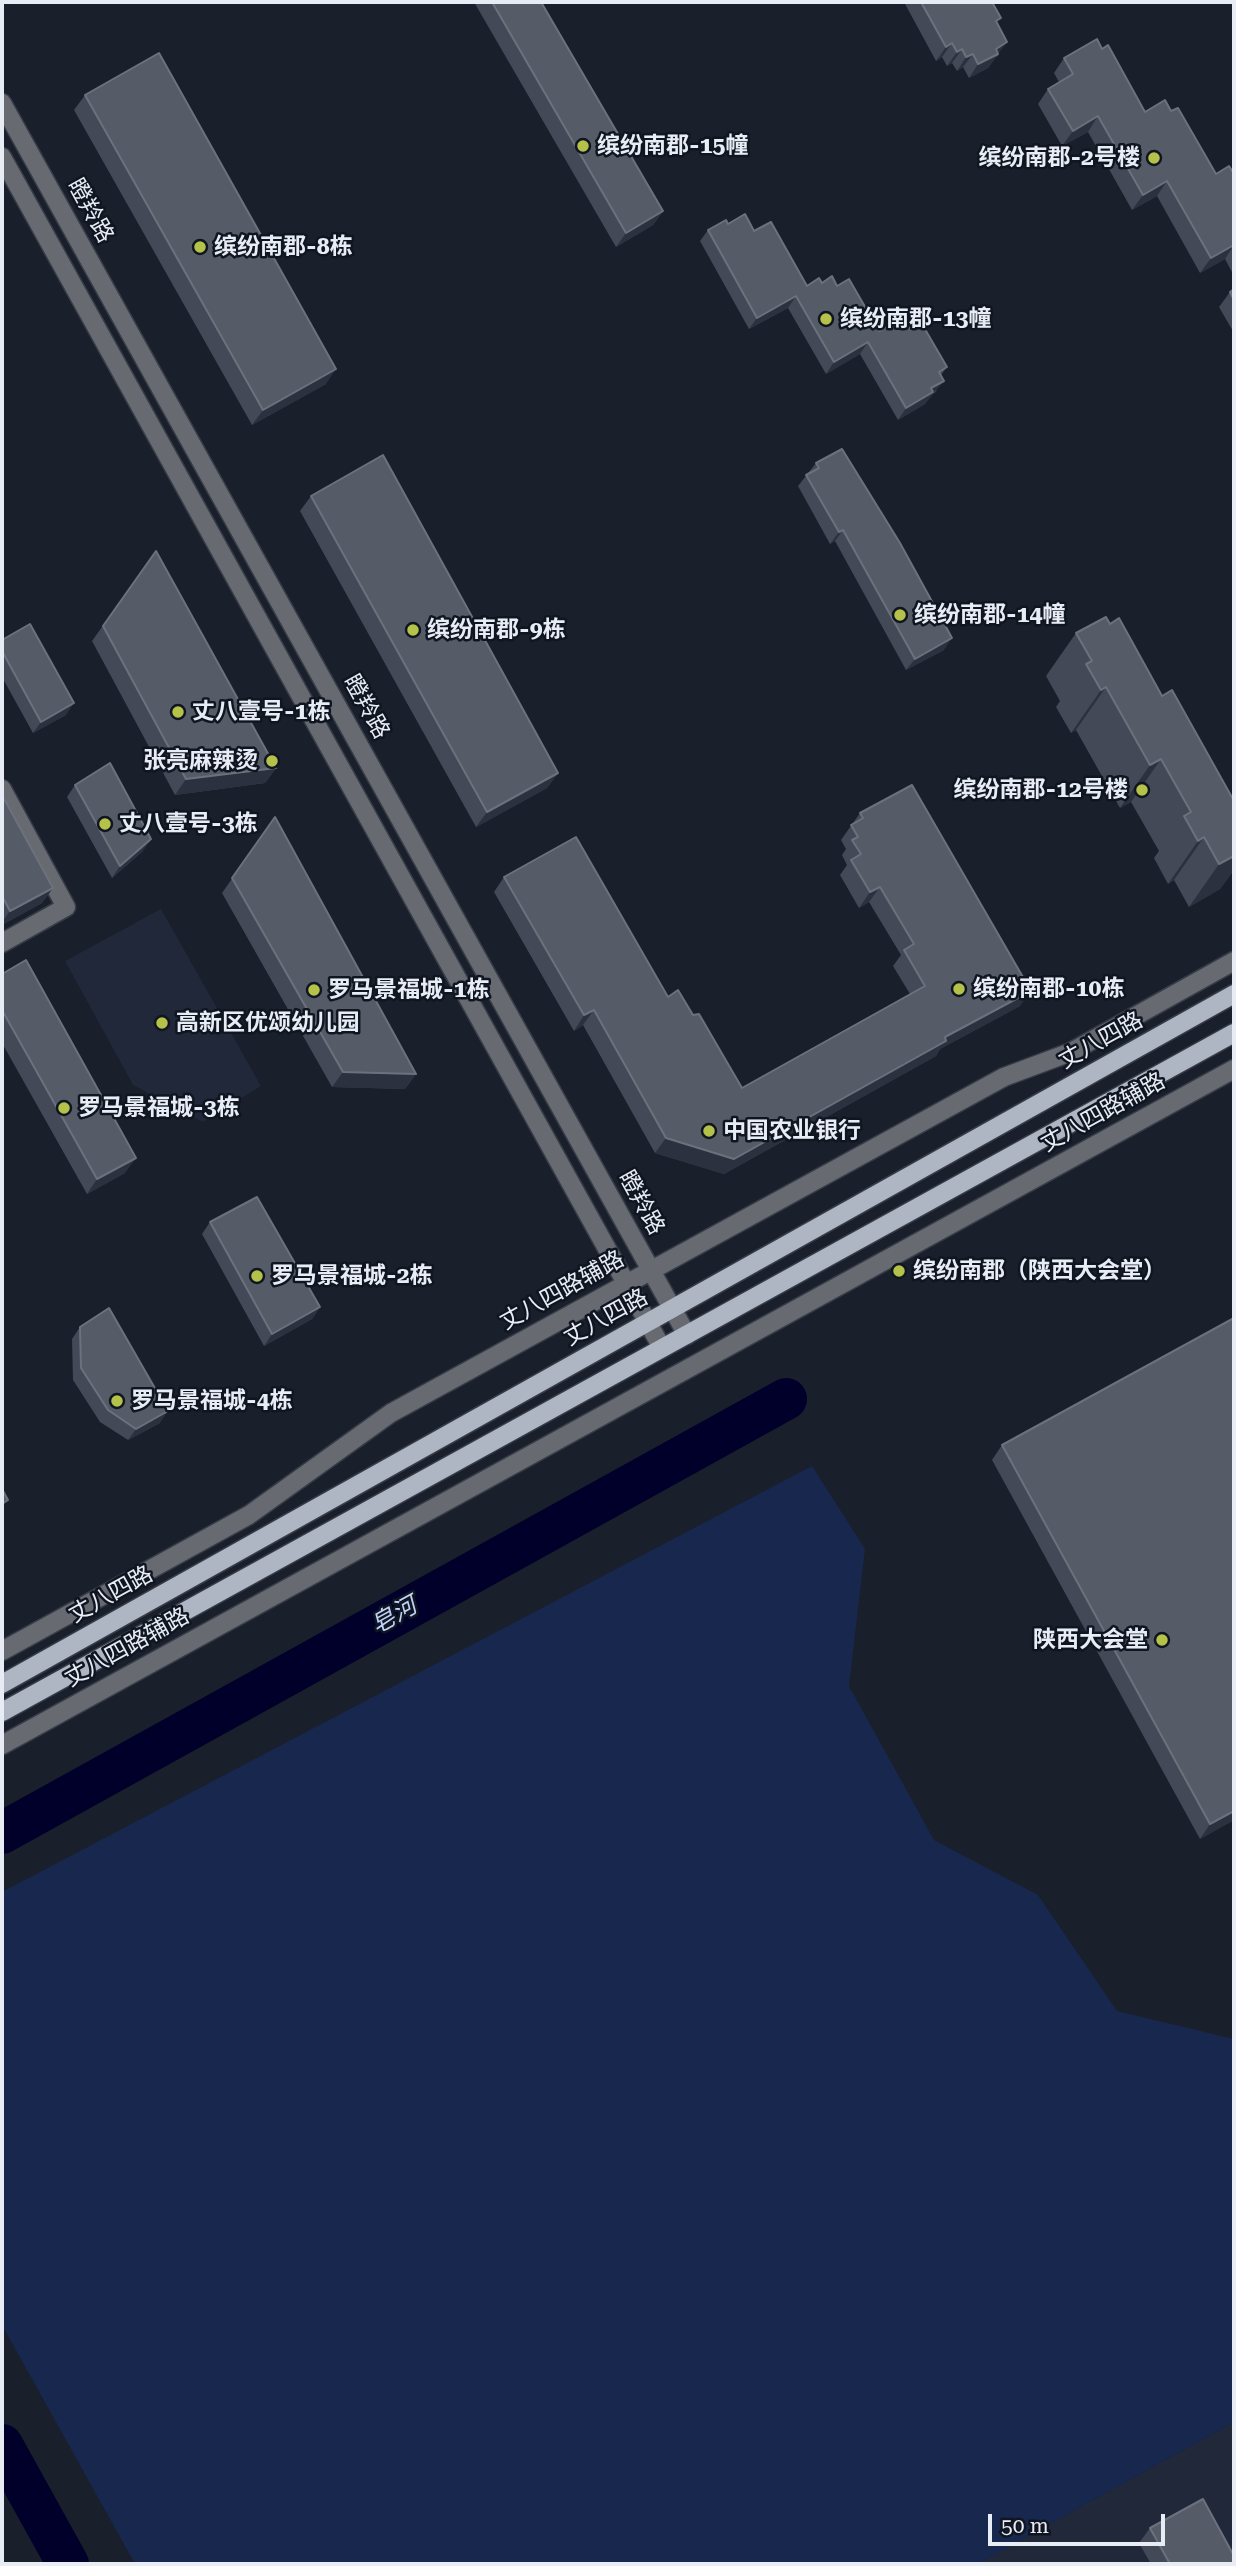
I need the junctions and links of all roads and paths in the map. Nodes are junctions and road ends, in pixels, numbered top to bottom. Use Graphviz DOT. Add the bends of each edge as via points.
graph roads {
  1 [pos="2,103"];
  2 [pos="2,157"];
  3 [pos="2,789"];
  4 [pos="2,943"];
  5 [pos="1234,961"];
  6 [pos="1234,994"];
  7 [pos="1234,1032"];
  8 [pos="1234,1069"];
  9 [pos="651,1270"];
  10 [pos="626,1284"];
  11 [pos="672,1309"];
  12 [pos="648,1323"];
  13 [pos="687,1335"];
  14 [pos="662,1349"];
  15 [pos="2,1651"];
  16 [pos="2,1684"];
  17 [pos="2,1712"];
  18 [pos="2,1745"];
  1 -- 9 [label="street, 瞪羚路"];
  2 -- 10 [label="street"];
  3 -- 4 [label="street" via="66,907"];
  5 -- 9 [label="street, 丈八四路辅路" via="1071,1052 1004,1077"];
  6 -- 11 [label="main road, 丈八四路"];
  7 -- 13 [label="main road"];
  8 -- 18 [label="street, 丈八四路辅路"];
  9 -- 10 [label="street, 丈八四路辅路"];
  9 -- 11 [label="street, 瞪羚路"];
  10 -- 12 [label="street"];
  10 -- 15 [label="street, 丈八四路辅路" via="391,1413 249,1515"];
  11 -- 12 [label="main road, 丈八四路"];
  11 -- 13 [label="street, 瞪羚路"];
  12 -- 14 [label="street"];
  12 -- 16 [label="main road, 丈八四路"];
  13 -- 14 [label="main road"];
  14 -- 17 [label="main road"];
}
